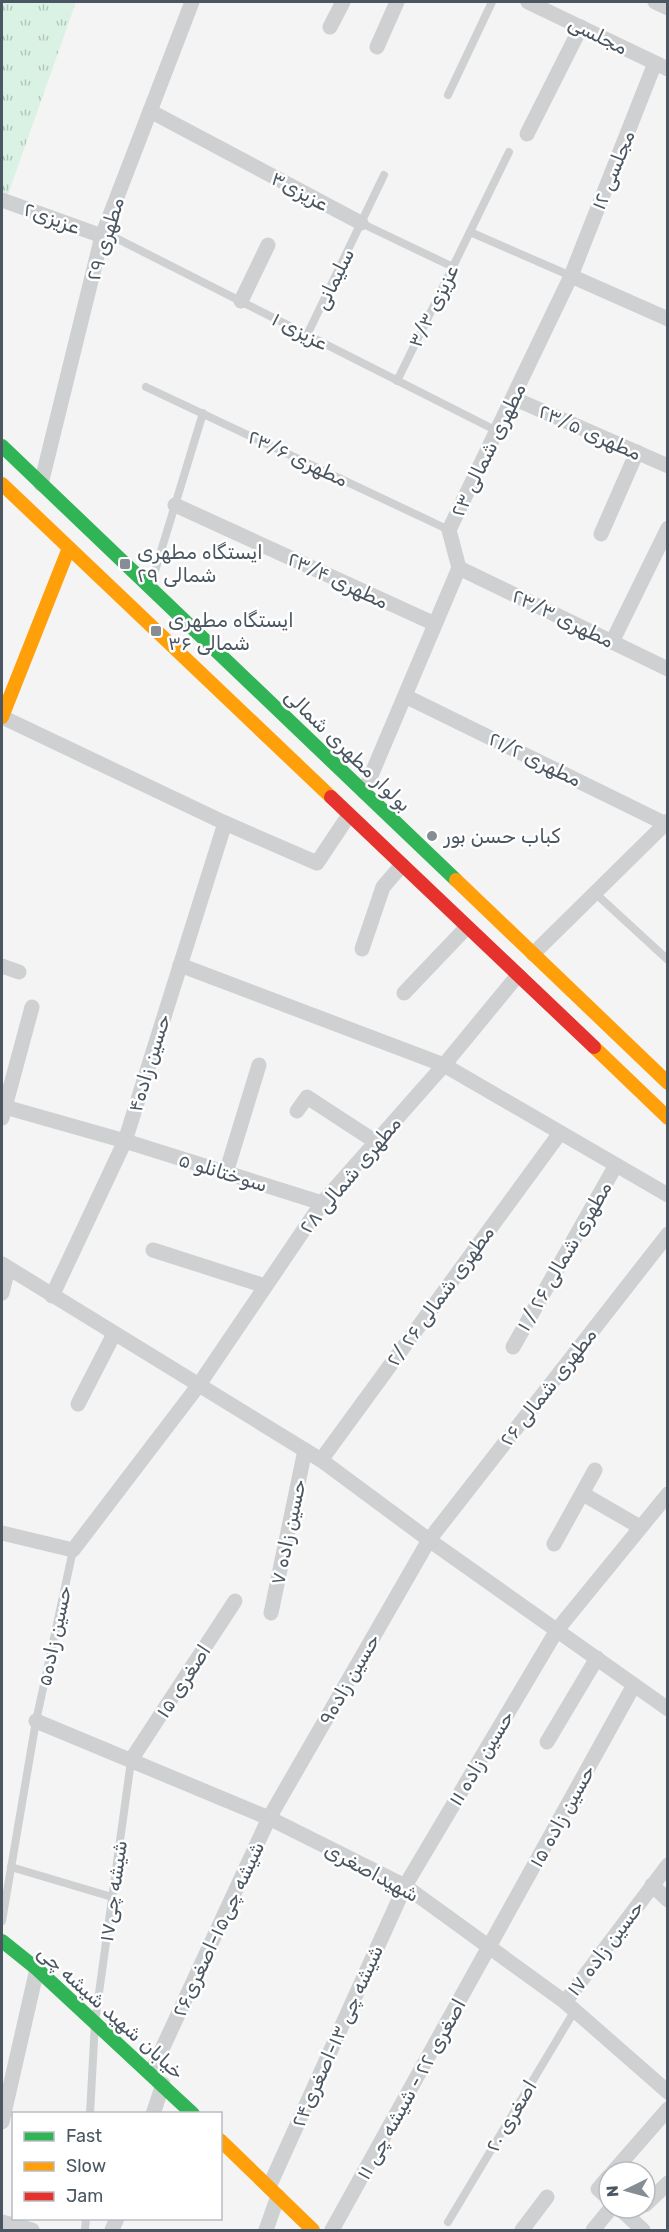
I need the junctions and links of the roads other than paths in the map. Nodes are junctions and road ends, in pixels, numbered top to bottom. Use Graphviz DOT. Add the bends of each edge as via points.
graph roads {
  1 [pos="192,2"];
  2 [pos="343,2"];
  3 [pos="397,2"];
  4 [pos="492,2"];
  5 [pos="528,2"];
  6 [pos="655,2"];
  7 [pos="668,9"];
  8 [pos="330,27"];
  9 [pos="581,27"];
  10 [pos="377,47"];
  11 [pos="661,66"];
  12 [pos="448,95"];
  13 [pos="150,111"];
  14 [pos="527,134"];
  15 [pos="509,152"];
  16 [pos="384,175"];
  17 [pos="2,200"];
  18 [pos="361,223"];
  19 [pos="470,232"];
  20 [pos="103,234"];
  21 [pos="268,245"];
  22 [pos="453,267"];
  23 [pos="571,276"];
  24 [pos="241,301"];
  25 [pos="668,319"];
  26 [pos="307,335"];
  27 [pos="397,381"];
  28 [pos="146,387"];
  29 [pos="513,398"];
  30 [pos="203,413"];
  31 [pos="496,431"];
  32 [pos="2,446"];
  33 [pos="637,452"];
  34 [pos="668,466"];
  35 [pos="2,484"];
  36 [pos="41,484"];
  37 [pos="175,505"];
  38 [pos="668,528"];
  39 [pos="449,530"];
  40 [pos="601,534"];
  41 [pos="69,548"];
  42 [pos="661,557"];
  43 [pos="459,568"];
  44 [pos="150,588"];
  45 [pos="435,624"];
  46 [pos="612,642"];
  47 [pos="229,664"];
  48 [pos="668,669"];
  49 [pos="212,684"];
  50 [pos="405,696"];
  51 [pos="2,717"];
  52 [pos="364,792"];
  53 [pos="349,815"];
  54 [pos="225,823"];
  55 [pos="667,823"];
  56 [pos="402,865"];
  57 [pos="595,893"];
  58 [pos="467,927"];
  59 [pos="362,949"];
  60 [pos="533,954"];
  61 [pos="668,960"];
  62 [pos="180,965"];
  63 [pos="2,966"];
  64 [pos="19,972"];
  65 [pos="518,975"];
  66 [pos="404,993"];
  67 [pos="32,1007"];
  68 [pos="259,1065"];
  69 [pos="444,1065"];
  70 [pos="668,1083"];
  71 [pos="297,1111"];
  72 [pos="3,1112"];
  73 [pos="668,1118"];
  74 [pos="560,1133"];
  75 [pos="124,1141"];
  76 [pos="376,1142"];
  77 [pos="616,1165"];
  78 [pos="226,1173"];
  79 [pos="668,1195"];
  80 [pos="322,1203"];
  81 [pos="668,1234"];
  82 [pos="153,1250"];
  83 [pos="5,1266"];
  84 [pos="265,1286"];
  85 [pos="2,1293"];
  86 [pos="52,1296"];
  87 [pos="114,1334"];
  88 [pos="513,1347"];
  89 [pos="198,1386"];
  90 [pos="78,1404"];
  91 [pos="304,1450"];
  92 [pos="321,1460"];
  93 [pos="596,1470"];
  94 [pos="583,1494"];
  95 [pos="668,1494"];
  96 [pos="640,1527"];
  97 [pos="2,1536"];
  98 [pos="429,1540"];
  99 [pos="555,1544"];
  100 [pos="73,1550"];
  101 [pos="235,1601"];
  102 [pos="271,1613"];
  103 [pos="557,1630"];
  104 [pos="597,1658"];
  105 [pos="634,1684"];
  106 [pos="668,1709"];
  107 [pos="36,1721"];
  108 [pos="547,1742"];
  109 [pos="131,1760"];
  110 [pos="269,1818"];
  111 [pos="668,1865"];
  112 [pos="11,1867"];
  113 [pos="652,1885"];
  114 [pos="405,1886"];
  115 [pos="112,1897"];
  116 [pos="668,1900"];
  117 [pos="2,1921"];
  118 [pos="2,1941"];
  119 [pos="490,1947"];
  120 [pos="36,1969"];
  121 [pos="570,2006"];
  122 [pos="94,2022"];
  123 [pos="151,2073"];
  124 [pos="163,2084"];
  125 [pos="668,2092"];
  126 [pos="668,2109"];
  127 [pos="90,2112"];
  128 [pos="154,2112"];
  129 [pos="191,2112"];
  130 [pos="2,2122"];
  131 [pos="222,2142"];
  132 [pos="623,2160"];
  133 [pos="668,2183"];
  134 [pos="273,2192"];
  135 [pos="657,2194"];
  136 [pos="547,2197"];
  137 [pos="2,2222"];
  138 [pos="448,2222"];
  139 [pos="32,2230"];
  140 [pos="266,2230"];
  141 [pos="314,2230"];
  142 [pos="332,2230"];
  143 [pos="522,2230"];
  1 -- 13 [label="street, مطهری ۲۹"];
  2 -- 8 [label="street"];
  3 -- 10 [label="street"];
  4 -- 12 [label="lane"];
  5 -- 9 [label="street, مجلسی"];
  6 -- 7 [label="street"];
  9 -- 11 [label="street, مجلسی"];
  9 -- 14 [label="street"];
  11 -- 23 [label="street, مجلسی ۱۲"];
  13 -- 18 [label="street, عزیزی۳"];
  13 -- 20 [label="street, مطهری ۲۹"];
  15 -- 19 [label="lane, عزیزی ۳/۳"];
  16 -- 18 [label="lane, سلیمانی"];
  17 -- 20 [label="street, عزیزی۲"];
  18 -- 22 [label="lane, عزیزی۳"];
  18 -- 26 [label="lane, سلیمانی"];
  19 -- 22 [label="lane, عزیزی ۳/۳"];
  19 -- 23 [label="lane"];
  20 -- 24 [label="lane, عزیزی ۱"];
  20 -- 36 [label="street, مطهری ۲۹"];
  21 -- 24 [label="street"];
  22 -- 27 [label="lane, عزیزی ۳/۳"];
  23 -- 25 [label="street"];
  23 -- 29 [label="street, مطهری شمالی ۲۳"];
  24 -- 26 [label="lane, عزیزی ۱"];
  26 -- 27 [label="lane, عزیزی ۱"];
  27 -- 31 [label="lane, عزیزی ۱"];
  28 -- 30 [label="lane, مطهری ۲۳/۶"];
  29 -- 31 [label="street, مطهری شمالی ۲۳"];
  29 -- 33 [label="street, مطهری ۲۳/۵"];
  30 -- 37 [label="lane"];
  30 -- 39 [label="lane, مطهری ۲۳/۶"];
  31 -- 39 [label="street, مطهری شمالی ۲۳"];
  32 -- 36 [label="main road, بولوار مطهری شمالی"];
  33 -- 34 [label="street, مطهری ۲۳/۵"];
  33 -- 40 [label="street"];
  35 -- 41 [label="main road"];
  36 -- 44 [label="main road, بولوار مطهری شمالی"];
  37 -- 44 [label="lane"];
  37 -- 45 [label="street, مطهری ۲۳/۴"];
  38 -- 42 [label="street"];
  39 -- 43 [label="street, مطهری شمالی ۲۳"];
  41 -- 49 [label="main road"];
  41 -- 51 [label="main road"];
  42 -- 46 [label="street"];
  43 -- 45 [label="street"];
  43 -- 46 [label="street, مطهری ۲۳/۳"];
  44 -- 47 [label="main road, بولوار مطهری شمالی"];
  45 -- 50 [label="street"];
  46 -- 48 [label="street, مطهری ۲۳/۳"];
  47 -- 49 [label="main road"];
  47 -- 52 [label="main road, بولوار مطهری شمالی"];
  49 -- 53 [label="main road"];
  50 -- 52 [label="street"];
  50 -- 55 [label="street, مطهری ۲۱/۲"];
  51 -- 54 [label="street"];
  52 -- 60 [label="main road, بولوار مطهری شمالی"];
  53 -- 54 [label="street" via="317,863"];
  53 -- 56 [label="main road"];
  54 -- 62 [label="street, حسین زاده۴"];
  55 -- 57 [label="street"];
  56 -- 58 [label="main road"];
  56 -- 59 [label="street" via="383,887"];
  57 -- 60 [label="street"];
  57 -- 61 [label="lane"];
  58 -- 65 [label="main road"];
  58 -- 66 [label="street"];
  60 -- 70 [label="main road, بولوار مطهری شمالی"];
  62 -- 69 [label="street"];
  62 -- 75 [label="street, حسین زاده۴"];
  63 -- 64 [label="street"];
  65 -- 69 [label="street, مطهری شمالی ۲۸"];
  65 -- 73 [label="main road"];
  67 -- 72 [label="street"];
  68 -- 78 [label="street"];
  69 -- 74 [label="street"];
  69 -- 76 [label="street, مطهری شمالی ۲۸"];
  71 -- 76 [label="street" via="307,1097"];
  72 -- 75 [label="street, سوختانلو ۵"];
  74 -- 77 [label="street"];
  74 -- 92 [label="street, مطهری شمالی ۲۶ /۲"];
  75 -- 78 [label="street, سوختانلو ۵"];
  75 -- 86 [label="street, حسین زاده۴"];
  76 -- 80 [label="street, مطهری شمالی ۲۸"];
  77 -- 79 [label="street"];
  77 -- 88 [label="street, مطهری شمالی ۲۶ / ۱"];
  78 -- 80 [label="street, سوختانلو ۵"];
  80 -- 84 [label="street, مطهری شمالی ۲۸"];
  81 -- 98 [label="street, مطهری شمالی ۲۶"];
  82 -- 84 [label="street"];
  83 -- 85 [label="street"];
  83 -- 86 [label="street"];
  84 -- 89 [label="street, مطهری شمالی ۲۸"];
  86 -- 87 [label="street"];
  87 -- 89 [label="street"];
  87 -- 90 [label="street"];
  89 -- 91 [label="street"];
  89 -- 100 [label="street, مطهری شمالی ۲۸"];
  91 -- 92 [label="street"];
  91 -- 102 [label="street, حسین زاده ۷"];
  92 -- 98 [label="street"];
  93 -- 94 [label="street"];
  94 -- 96 [label="street"];
  94 -- 99 [label="street"];
  95 -- 96 [label="street, حسین زاده ۱۱"];
  96 -- 103 [label="street, حسین زاده ۱۱"];
  97 -- 100 [label="street"];
  98 -- 103 [label="street"];
  98 -- 110 [label="street, حسین زاده۹"];
  100 -- 107 [label="lane, حسین زاده۵"];
  101 -- 109 [label="street, اصغری ۱۵"];
  103 -- 104 [label="street"];
  103 -- 114 [label="street, حسین زاده ۱۱"];
  104 -- 105 [label="street"];
  104 -- 108 [label="street"];
  105 -- 106 [label="street"];
  105 -- 119 [label="street, حسین زاده ۱۵"];
  107 -- 109 [label="street, شهیداصغری"];
  107 -- 112 [label="lane, حسین زاده۵"];
  109 -- 110 [label="street, شهیداصغری"];
  109 -- 115 [label="lane, شیشه چی۱۷"];
  110 -- 114 [label="street, شهیداصغری"];
  110 -- 123 [label="street, شیشه چی۱۵-اصغری۲۶"];
  111 -- 113 [label="street, حسین زاده ۱۷"];
  112 -- 115 [label="lane"];
  112 -- 117 [label="lane, حسین زاده۵"];
  113 -- 116 [label="street"];
  113 -- 121 [label="street, حسین زاده ۱۷"];
  114 -- 119 [label="street, شهیداصغری"];
  114 -- 134 [label="street, شیشه چی ۱۳-اصغری۲۴"];
  115 -- 122 [label="lane, شیشه چی۱۷"];
  118 -- 120 [label="main road, خیابان شهید شیشه چی"];
  119 -- 121 [label="street, شهیداصغری"];
  119 -- 142 [label="street, اصغری ۲۲ - شیشه چی ۱۱"];
  120 -- 122 [label="main road, خیابان شهید شیشه چی"];
  120 -- 130 [label="street"];
  121 -- 125 [label="street, شهیداصغری"];
  121 -- 138 [label="lane, اصغری ۲۰"];
  122 -- 123 [label="main road, خیابان شهید شیشه چی"];
  122 -- 127 [label="lane, شیشه چی۱۷"];
  123 -- 124 [label="main road, خیابان شهید شیشه چی"];
  124 -- 128 [label="street"];
  124 -- 129 [label="main road, خیابان شهید شیشه چی"];
  126 -- 132 [label="street"];
  131 -- 134 [label="main road"];
  133 -- 135 [label="street"];
  134 -- 140 [label="street, شیشه چی ۱۳-اصغری۲۴"];
  134 -- 141 [label="main road"];
  136 -- 143 [label="street"];
  137 -- 139 [label="street"];
}
